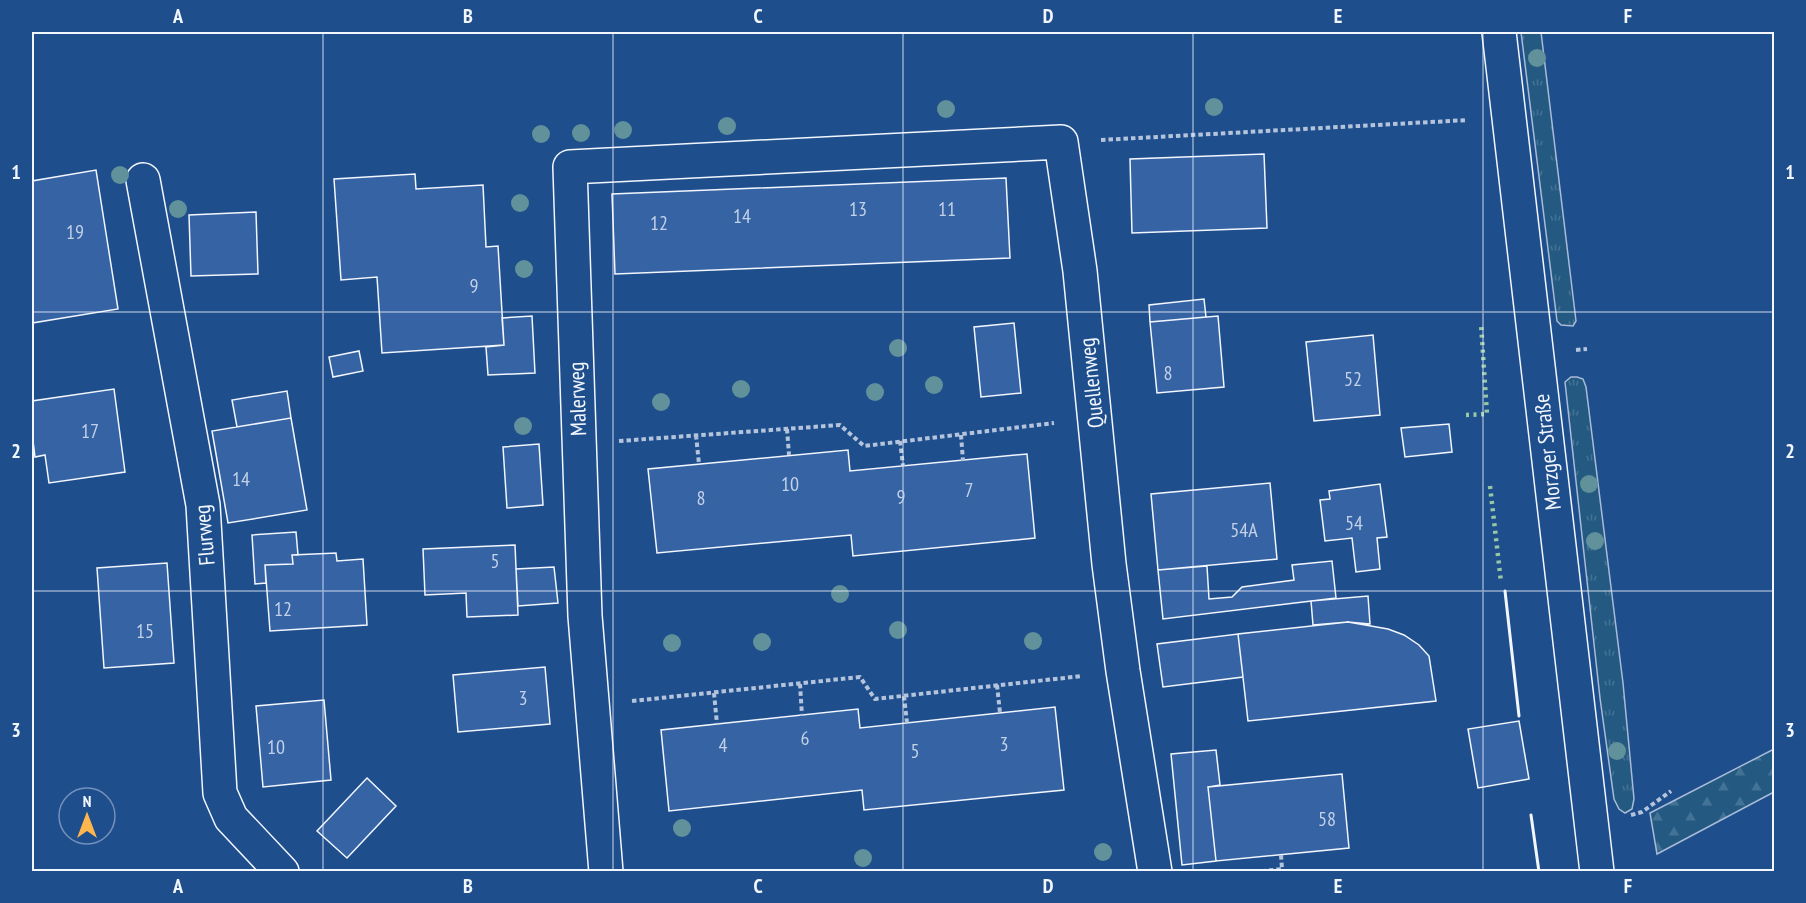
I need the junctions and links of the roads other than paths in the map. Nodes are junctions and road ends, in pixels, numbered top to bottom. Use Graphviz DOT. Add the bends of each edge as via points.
graph roads {
  1 [pos="1499,32"];
  2 [pos="1061,142"];
  3 [pos="143,180"];
  4 [pos="282,872"];
  5 [pos="606,872"];
  6 [pos="1155,872"];
  7 [pos="1597,872"];
  1 -- 7 [label="street, Morzger Straße"];
  2 -- 5 [label="street, Malerweg" via="570,167 585,616"];
  2 -- 6 [label="street, Quellenweg" via="1080,271 1108,564"];
  3 -- 4 [label="street, Flurweg" via="203,505 220,793 231,818"];
}
